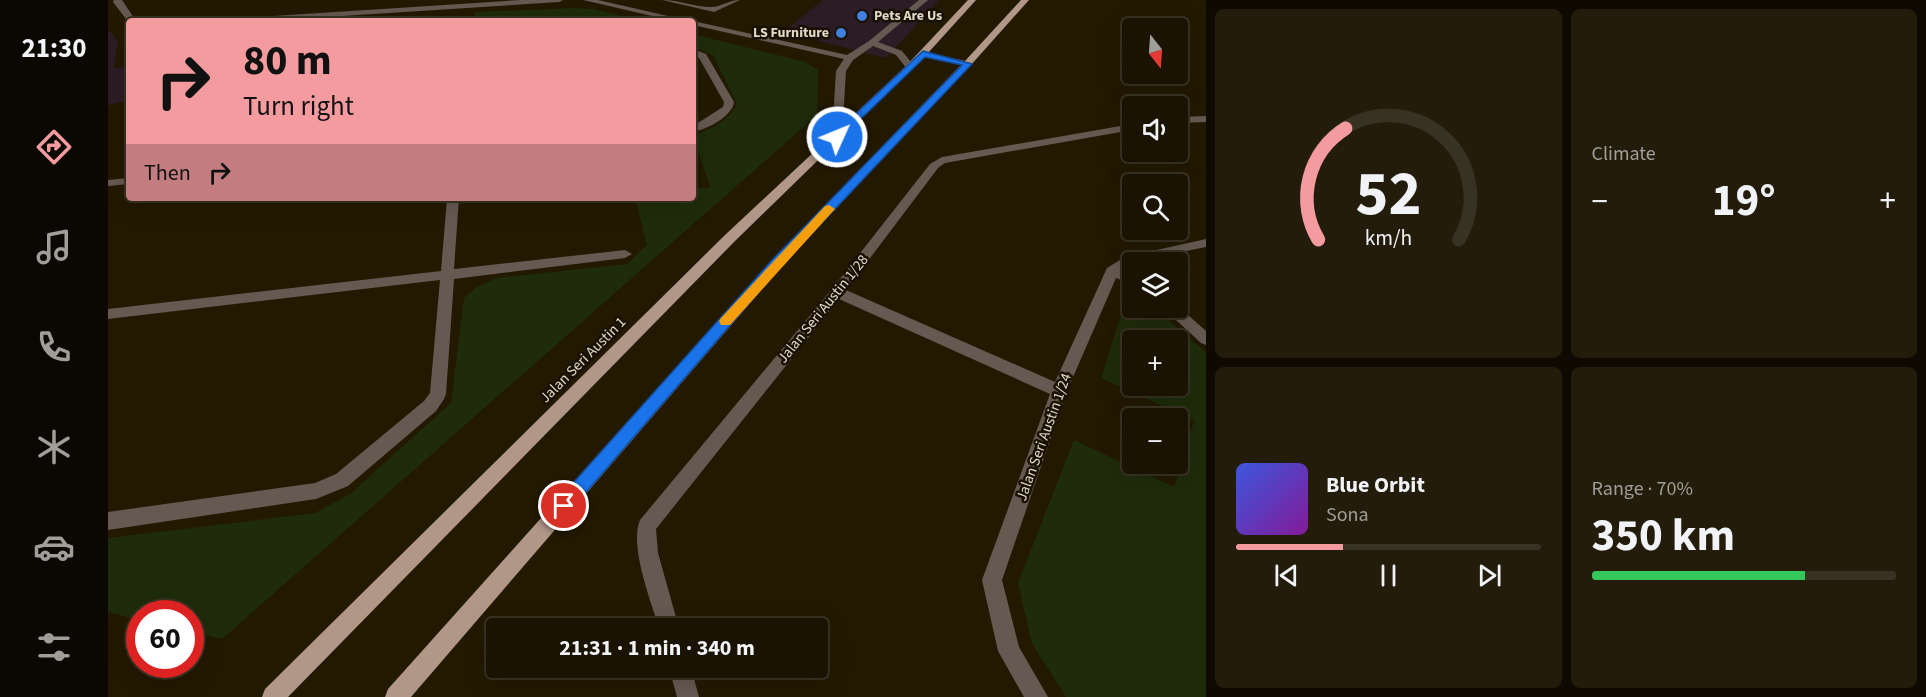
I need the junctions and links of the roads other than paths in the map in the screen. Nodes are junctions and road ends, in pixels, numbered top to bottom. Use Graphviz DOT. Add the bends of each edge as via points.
graph roads {
  1 [pos="118,0"];
  2 [pos="559,0"];
  3 [pos="587,0"];
  4 [pos="666,0"];
  5 [pos="736,0"];
  6 [pos="924,0"];
  7 [pos="972,0"];
  8 [pos="1025,0"];
  9 [pos="463,6"];
  10 [pos="130,18"];
  11 [pos="273,18"];
  12 [pos="672,18"];
  13 [pos="696,24"];
  14 [pos="872,43"];
  15 [pos="696,53"];
  16 [pos="923,54"];
  17 [pos="849,58"];
  18 [pos="968,64"];
  19 [pos="910,67"];
  20 [pos="1206,119"];
  21 [pos="1188,120"];
  22 [pos="696,128"];
  23 [pos="1122,129"];
  24 [pos="837,137"];
  25 [pos="126,181"];
  26 [pos="109,183"];
  27 [pos="453,201"];
  28 [pos="1206,243"];
  29 [pos="625,254"];
  30 [pos="1112,271"];
  31 [pos="447,275"];
  32 [pos="1122,275"];
  33 [pos="837,292"];
  34 [pos="108,314"];
  35 [pos="1182,318"];
  36 [pos="1206,339"];
  37 [pos="1059,391"];
  38 [pos="108,521"];
  39 [pos="666,618"];
  40 [pos="683,678"];
  41 [pos="273,697"];
  42 [pos="396,697"];
  43 [pos="688,697"];
  44 [pos="1037,697"];
  1 -- 10 [label="street"];
  2 -- 9 [label="street"];
  3 -- 12 [label="street"];
  4 -- 5 [label="street" via="722,9"];
  6 -- 14 [label="street"];
  7 -- 16 [label="main road, Jalan Seri Austin 1"];
  8 -- 18 [label="main road"];
  9 -- 11 [label="street"];
  13 -- 17 [label="street"];
  14 -- 17 [label="street"];
  14 -- 19 [label="street" via="900,52"];
  15 -- 22 [label="street" via="703,56 729,102 728,108"];
  16 -- 18 [label="main road"];
  16 -- 19 [label="main road, Jalan Seri Austin 1"];
  17 -- 24 [label="street" via="841,71"];
  18 -- 42 [label="main road" via="778,262"];
  19 -- 24 [label="main road, Jalan Seri Austin 1"];
  20 -- 21 [label="street"];
  23 -- 33 [label="street, Jalan Seri Austin 1/28" via="942,160"];
  24 -- 41 [label="main road, Jalan Seri Austin 1" via="730,238"];
  25 -- 26 [label="street"];
  27 -- 31 [label="street"];
  28 -- 30 [label="street" via="1130,260"];
  29 -- 31 [label="street"];
  30 -- 32 [label="street"];
  30 -- 37 [label="street, Jalan Seri Austin 1/24"];
  31 -- 34 [label="street"];
  31 -- 38 [label="street" via="438,394 430,406 342,480 316,491"];
  33 -- 37 [label="street"];
  33 -- 39 [label="street, Jalan Seri Austin 1/28" via="647,526 648,553"];
  35 -- 36 [label="street"];
  37 -- 44 [label="street, Jalan Seri Austin 1/24" via="992,580 1009,651"];
  40 -- 43 [label="street"];
}
